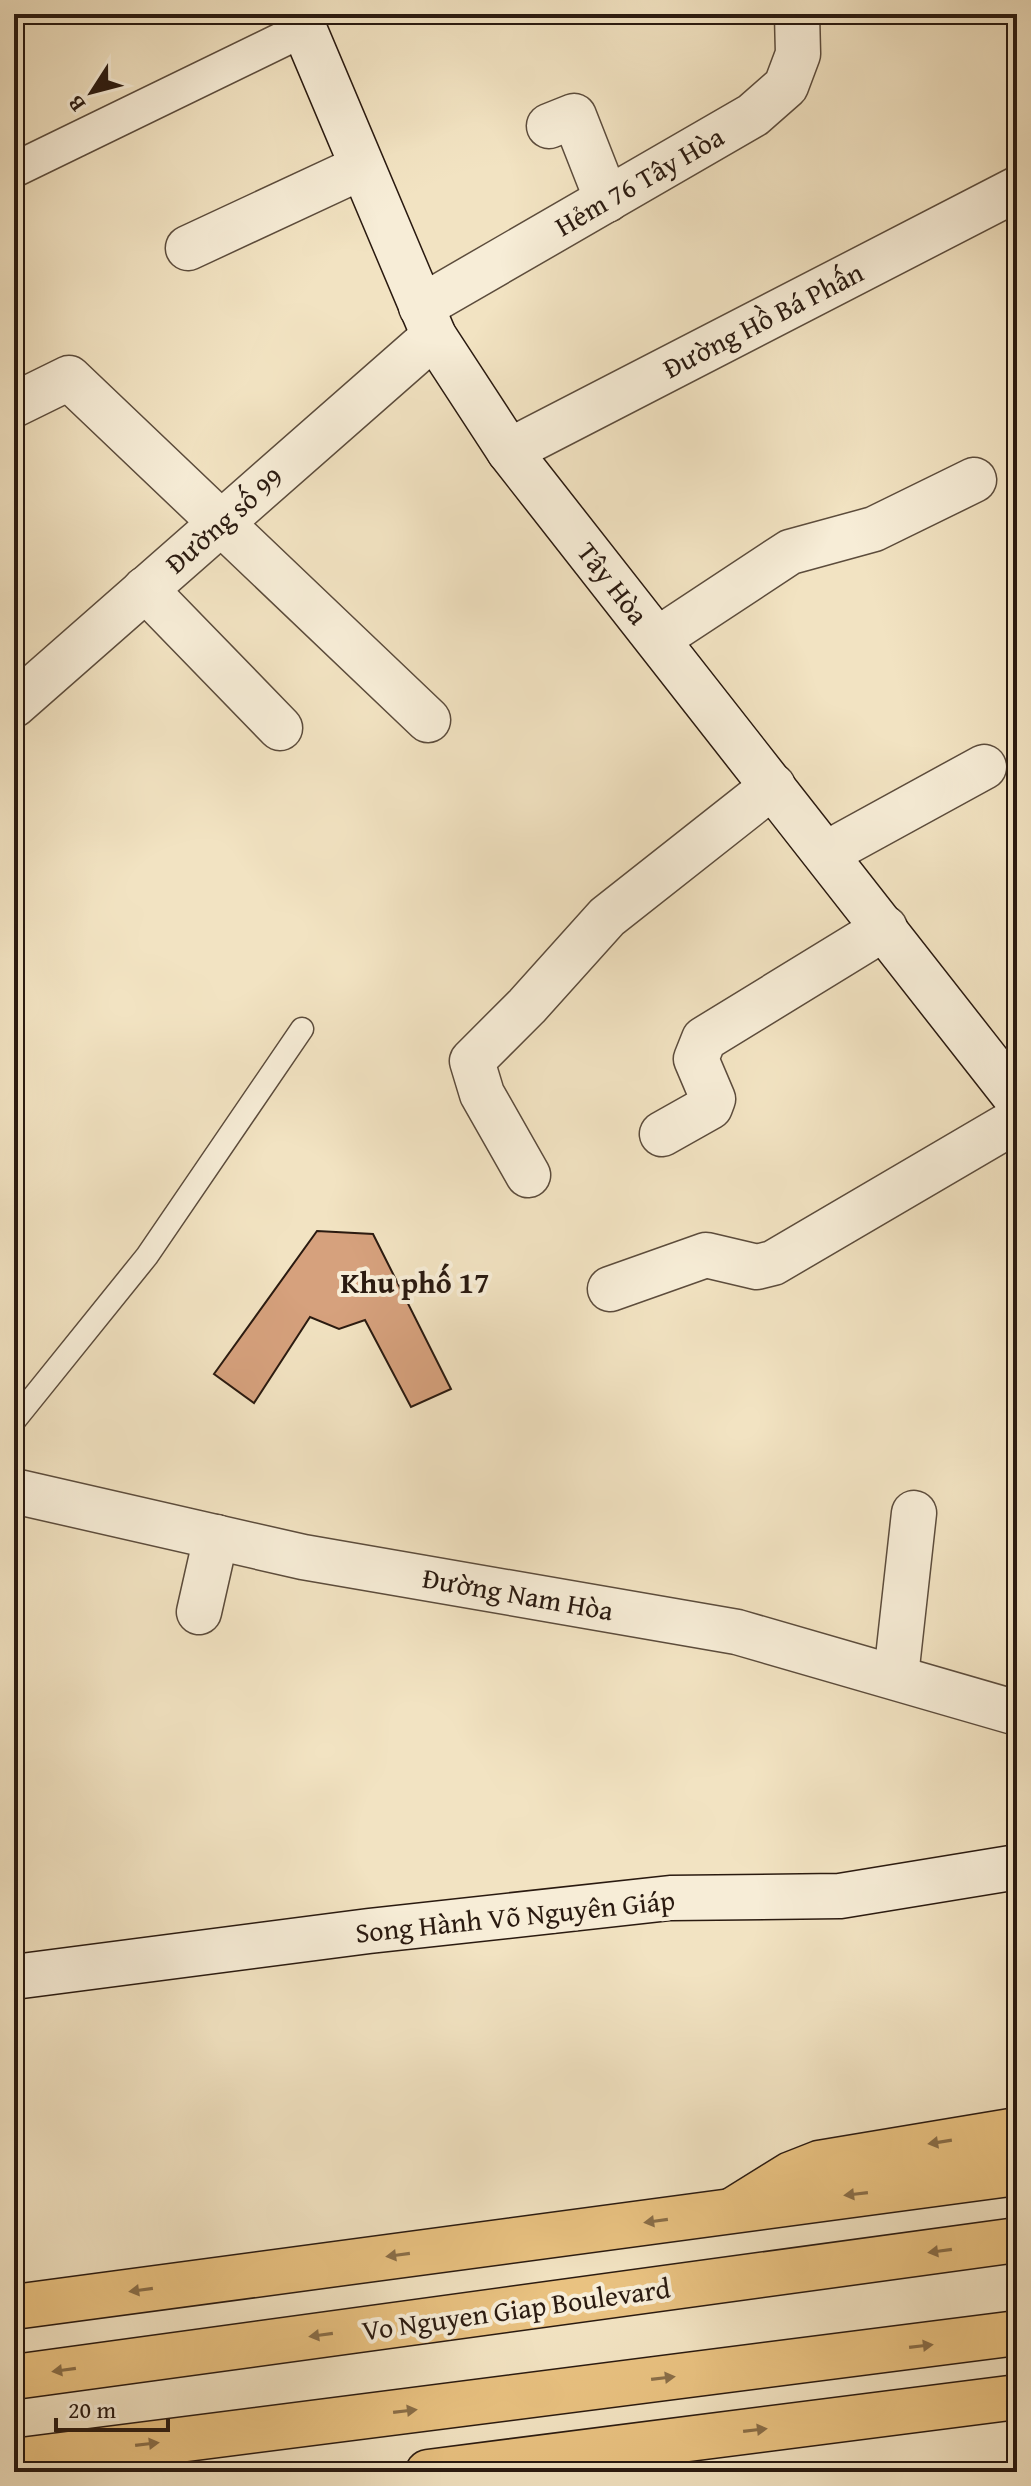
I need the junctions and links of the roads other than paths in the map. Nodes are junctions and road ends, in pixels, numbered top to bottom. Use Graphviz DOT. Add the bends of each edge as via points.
graph roads {
  1 [pos="797,14"];
  2 [pos="301,21"];
  3 [pos="549,126"];
  4 [pos="362,167"];
  5 [pos="14,170"];
  6 [pos="1017,189"];
  7 [pos="607,200"];
  8 [pos="188,248"];
  9 [pos="428,322"];
  10 [pos="14,405"];
  11 [pos="509,451"];
  12 [pos="974,480"];
  13 [pos="223,521"];
  14 [pos="145,589"];
  15 [pos="658,639"];
  16 [pos="14,705"];
  17 [pos="428,720"];
  18 [pos="280,728"];
  19 [pos="984,767"];
  20 [pos="773,786"];
  21 [pos="827,853"];
  22 [pos="885,928"];
  23 [pos="302,1029"];
  24 [pos="1017,1099"];
  25 [pos="1017,1120"];
  26 [pos="662,1134"];
  27 [pos="528,1175"];
  28 [pos="610,1289"];
  29 [pos="14,1421"];
  30 [pos="14,1491"];
  31 [pos="914,1513"];
  32 [pos="216,1537"];
  33 [pos="199,1612"];
  34 [pos="896,1676"];
  35 [pos="1017,1713"];
  36 [pos="1017,1867"];
  37 [pos="14,1977"];
  38 [pos="1017,2130"];
  39 [pos="1017,2173"];
  40 [pos="733,2210"];
  41 [pos="1017,2240"];
  42 [pos="14,2307"];
  43 [pos="1017,2333"];
  44 [pos="14,2377"];
  45 [pos="1017,2397"];
  46 [pos="14,2461"];
  47 [pos="428,2472"];
  1 -- 7 [label="street, Hẻm 76 Tây Hòa" via="798,54 786,86 753,115"];
  2 -- 4 [label="street, Tây Hòa"];
  2 -- 5 [label="street"];
  3 -- 7 [label="street" via="574,116"];
  4 -- 8 [label="street"];
  4 -- 9 [label="street, Tây Hòa"];
  6 -- 11 [label="street, Đường Hồ Bá Phấn"];
  7 -- 9 [label="street, Hẻm 76 Tây Hòa"];
  9 -- 11 [label="street, Tây Hòa"];
  9 -- 13 [label="street, Đường số 99"];
  10 -- 13 [label="street" via="69,378"];
  11 -- 15 [label="street, Tây Hòa"];
  12 -- 15 [label="street" via="874,529 790,552"];
  13 -- 14 [label="street, Đường số 99"];
  13 -- 17 [label="street"];
  14 -- 16 [label="street, Đường số 99"];
  14 -- 18 [label="street"];
  15 -- 20 [label="street, Tây Hòa"];
  19 -- 21 [label="street"];
  20 -- 21 [label="street, Tây Hòa"];
  20 -- 27 [label="street" via="607,917 472,1061 482,1094"];
  21 -- 22 [label="street, Tây Hòa"];
  22 -- 24 [label="street, Tây Hòa"];
  22 -- 26 [label="street" via="704,1039 696,1059 713,1099 710,1107"];
  23 -- 29 [label="lane" via="147,1256"];
  25 -- 28 [label="street" via="773,1263 757,1267 706,1255"];
  30 -- 32 [label="street, Đường Nam Hòa"];
  31 -- 34 [label="street"];
  32 -- 33 [label="street"];
  32 -- 34 [label="street, Đường Nam Hòa" via="303,1557 737,1632"];
  34 -- 35 [label="street, Đường Nam Hòa"];
  36 -- 37 [label="street, Song Hành Võ Nguyên Giáp" via="840,1896 670,1898"];
  38 -- 40 [label="main road, one-way" via="819,2163"];
  39 -- 40 [label="main road, one-way"];
  40 -- 42 [label="main road, one-way"];
  41 -- 44 [label="main road, Vo Nguyen Giap Boulevard, one-way"];
  46 -- 43 [label="main road, one-way"];
  47 -- 45 [label="main road, one-way"];
}
